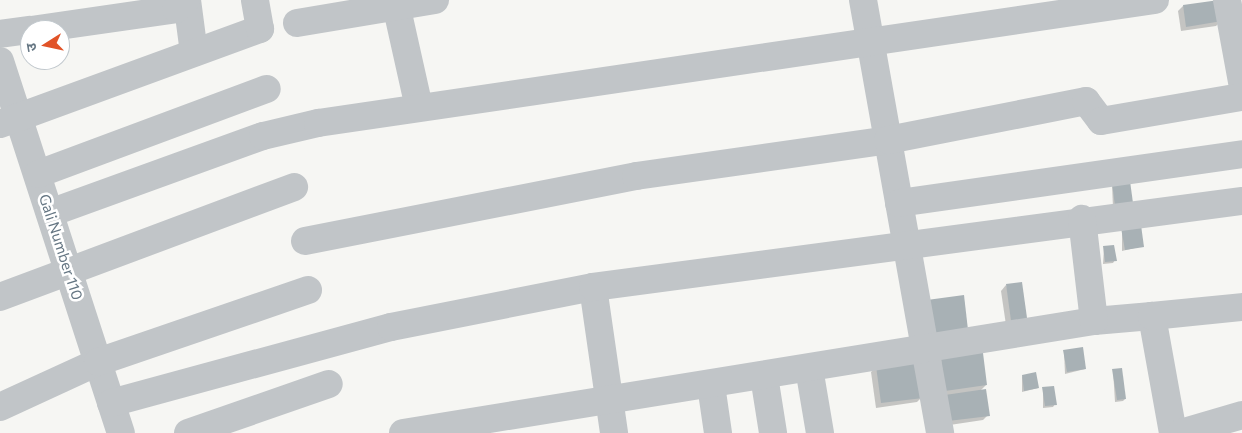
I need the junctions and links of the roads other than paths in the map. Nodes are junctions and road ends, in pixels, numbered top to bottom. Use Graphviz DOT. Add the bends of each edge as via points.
graph roads {
  1 [pos="187,0"];
  2 [pos="255,0"];
  3 [pos="435,0"];
  4 [pos="863,0"];
  5 [pos="1155,0"];
  6 [pos="1227,0"];
  7 [pos="396,3"];
  8 [pos="297,23"];
  9 [pos="70,24"];
  10 [pos="20,31"];
  11 [pos="0,34"];
  12 [pos="870,39"];
  13 [pos="194,53"];
  14 [pos="0,61"];
  15 [pos="1242,82"];
  16 [pos="267,88"];
  17 [pos="1242,97"];
  18 [pos="419,106"];
  19 [pos="10,119"];
  20 [pos="888,140"];
  21 [pos="1242,154"];
  22 [pos="38,174"];
  23 [pos="294,187"];
  24 [pos="1242,201"];
  25 [pos="899,203"];
  26 [pos="50,213"];
  27 [pos="1082,219"];
  28 [pos="305,241"];
  29 [pos="906,242"];
  30 [pos="68,268"];
  31 [pos="593,287"];
  32 [pos="308,290"];
  33 [pos="0,297"];
  34 [pos="1242,307"];
  35 [pos="1152,316"];
  36 [pos="1094,321"];
  37 [pos="925,348"];
  38 [pos="98,362"];
  39 [pos="810,368"];
  40 [pos="764,376"];
  41 [pos="329,384"];
  42 [pos="711,384"];
  43 [pos="610,400"];
  44 [pos="112,403"];
  45 [pos="0,407"];
  46 [pos="1242,415"];
  47 [pos="490,426"];
  48 [pos="121,433"];
  49 [pos="188,433"];
  50 [pos="403,433"];
  51 [pos="614,433"];
  52 [pos="718,433"];
  53 [pos="773,433"];
  54 [pos="820,433"];
  55 [pos="940,433"];
  56 [pos="1173,433"];
  57 [pos="1181,433"];
  1 -- 9 [label="street" via="176,9"];
  1 -- 13 [label="street"];
  2 -- 13 [label="street" via="260,29"];
  3 -- 7 [label="street"];
  4 -- 12 [label="street"];
  5 -- 12 [label="street"];
  6 -- 15 [label="street"];
  7 -- 8 [label="street"];
  7 -- 18 [label="street"];
  10 -- 11 [label="street"];
  12 -- 18 [label="street"];
  12 -- 20 [label="street"];
  13 -- 19 [label="street"];
  14 -- 19 [label="street, Gali Number 110"];
  16 -- 22 [label="street"];
  17 -- 20 [label="street" via="1101,121 1086,101"];
  18 -- 26 [label="street" via="263,136"];
  19 -- 22 [label="street, Gali Number 110"];
  20 -- 25 [label="street"];
  20 -- 28 [label="street" via="636,176"];
  21 -- 25 [label="street"];
  22 -- 26 [label="street, Gali Number 110"];
  23 -- 30 [label="street"];
  24 -- 27 [label="street"];
  25 -- 29 [label="street"];
  26 -- 30 [label="street, Gali Number 110"];
  27 -- 29 [label="street"];
  27 -- 36 [label="street"];
  29 -- 31 [label="street"];
  29 -- 37 [label="street"];
  30 -- 33 [label="street"];
  30 -- 38 [label="street, Gali Number 110"];
  31 -- 43 [label="street"];
  31 -- 44 [label="street" via="391,327"];
  32 -- 38 [label="street"];
  34 -- 35 [label="street"];
  35 -- 36 [label="street"];
  35 -- 56 [label="street"];
  36 -- 37 [label="street"];
  37 -- 39 [label="street"];
  37 -- 55 [label="street"];
  38 -- 44 [label="street, Gali Number 110"];
  38 -- 45 [label="street"];
  39 -- 40 [label="street"];
  39 -- 54 [label="street"];
  40 -- 42 [label="street"];
  40 -- 53 [label="street"];
  41 -- 49 [label="street"];
  42 -- 43 [label="street"];
  42 -- 52 [label="street"];
  43 -- 47 [label="street"];
  43 -- 51 [label="street"];
  44 -- 48 [label="street, Gali Number 110"];
  46 -- 57 [label="street"];
  47 -- 50 [label="street"];
}
